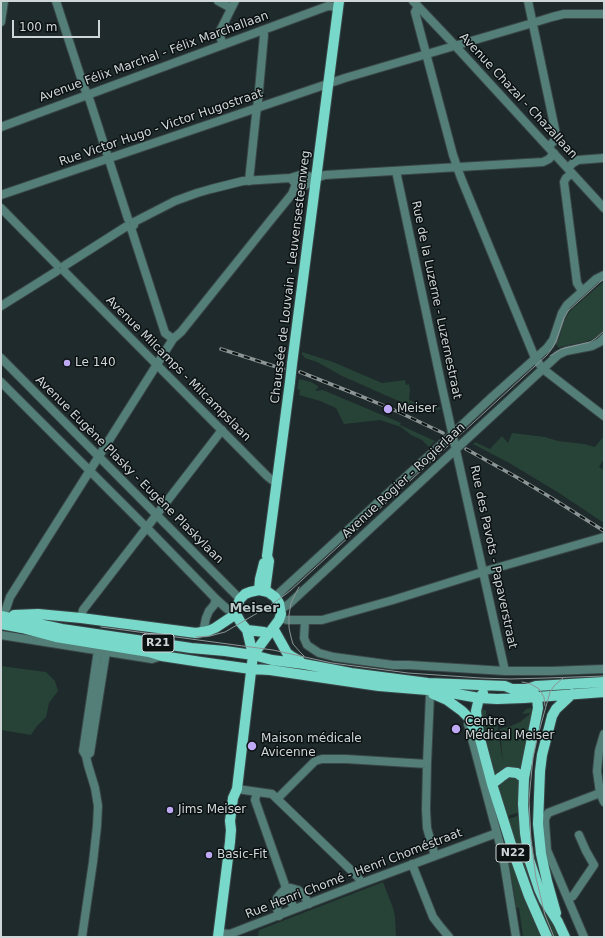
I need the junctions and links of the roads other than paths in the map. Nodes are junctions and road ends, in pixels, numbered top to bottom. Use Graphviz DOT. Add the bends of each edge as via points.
graph roads {
  1 [pos="4,1"];
  2 [pos="56,1"];
  3 [pos="218,1"];
  4 [pos="528,1"];
  5 [pos="233,4"];
  6 [pos="339,4"];
  7 [pos="415,4"];
  8 [pos="604,14"];
  9 [pos="1,22"];
  10 [pos="533,23"];
  11 [pos="263,30"];
  12 [pos="223,45"];
  13 [pos="455,46"];
  14 [pos="426,55"];
  15 [pos="328,84"];
  16 [pos="87,95"];
  17 [pos="257,108"];
  18 [pos="1,127"];
  19 [pos="548,147"];
  20 [pos="554,154"];
  21 [pos="109,158"];
  22 [pos="604,158"];
  23 [pos="457,167"];
  24 [pos="570,170"];
  25 [pos="396,171"];
  26 [pos="290,178"];
  27 [pos="316,178"];
  28 [pos="249,181"];
  29 [pos="296,184"];
  30 [pos="1,195"];
  31 [pos="1,208"];
  32 [pos="604,208"];
  33 [pos="130,224"];
  34 [pos="60,268"];
  35 [pos="604,275"];
  36 [pos="582,291"];
  37 [pos="1,306"];
  38 [pos="604,338"];
  39 [pos="173,339"];
  40 [pos="1,358"];
  41 [pos="535,358"];
  42 [pos="157,365"];
  43 [pos="543,370"];
  44 [pos="1,382"];
  45 [pos="604,416"];
  46 [pos="222,430"];
  47 [pos="453,434"];
  48 [pos="456,449"];
  49 [pos="99,456"];
  50 [pos="89,471"];
  51 [pos="277,481"];
  52 [pos="156,514"];
  53 [pos="146,528"];
  54 [pos="601,538"];
  55 [pos="484,572"];
  56 [pos="262,591"];
  57 [pos="275,597"];
  58 [pos="240,599"];
  59 [pos="217,603"];
  60 [pos="236,613"];
  61 [pos="280,614"];
  62 [pos="2,615"];
  63 [pos="81,618"];
  64 [pos="305,620"];
  65 [pos="204,629"];
  66 [pos="247,630"];
  67 [pos="271,631"];
  68 [pos="1,635"];
  69 [pos="102,651"];
  70 [pos="253,655"];
  71 [pos="162,656"];
  72 [pos="304,664"];
  73 [pos="251,669"];
  74 [pos="604,669"];
  75 [pos="505,671"];
  76 [pos="604,682"];
  77 [pos="512,689"];
  78 [pos="527,689"];
  79 [pos="428,692"];
  80 [pos="604,692"];
  81 [pos="572,694"];
  82 [pos="537,697"];
  83 [pos="480,698"];
  84 [pos="462,711"];
  85 [pos="604,734"];
  86 [pos="479,735"];
  87 [pos="427,764"];
  88 [pos="524,778"];
  89 [pos="237,789"];
  90 [pos="489,789"];
  91 [pos="257,792"];
  92 [pos="600,793"];
  93 [pos="278,798"];
  94 [pos="604,802"];
  95 [pos="497,833"];
  96 [pos="579,835"];
  97 [pos="435,856"];
  98 [pos="412,864"];
  99 [pos="362,883"];
  100 [pos="286,888"];
  101 [pos="568,899"];
  102 [pos="309,904"];
  103 [pos="294,909"];
  104 [pos="279,916"];
  105 [pos="558,922"];
  106 [pos="218,935"];
  107 [pos="82,937"];
  108 [pos="449,937"];
  109 [pos="516,937"];
  110 [pos="547,937"];
  111 [pos="565,937"];
  112 [pos="584,937"];
  1 -- 9 [label="street"];
  2 -- 16 [label="street"];
  3 -- 5 [label="street"];
  4 -- 10 [label="street"];
  5 -- 12 [label="street" via="219,33"];
  6 -- 11 [label="street, Avenue Félix Marchal - Félix Marchallaan"];
  6 -- 15 [label="main road, Chaussée de Louvain - Leuvensesteenweg"];
  7 -- 13 [label="street, Avenue Chazal - Chazallaan"];
  7 -- 14 [label="street"];
  8 -- 10 [label="street, Rue Victor Hugo - Victor Hugostraat" via="564,14"];
  10 -- 13 [label="street, Rue Victor Hugo - Victor Hugostraat"];
  10 -- 19 [label="street" via="556,134 556,140"];
  11 -- 12 [label="street, Avenue Félix Marchal - Félix Marchallaan"];
  11 -- 17 [label="street"];
  12 -- 16 [label="street, Avenue Félix Marchal - Félix Marchallaan"];
  13 -- 14 [label="street, Rue Victor Hugo - Victor Hugostraat"];
  13 -- 19 [label="street, Avenue Chazal - Chazallaan"];
  14 -- 15 [label="street, Rue Victor Hugo - Victor Hugostraat"];
  14 -- 23 [label="street"];
  15 -- 17 [label="street, Rue Victor Hugo - Victor Hugostraat"];
  15 -- 27 [label="main road, Chaussée de Louvain - Leuvensesteenweg"];
  16 -- 18 [label="street, Avenue Félix Marchal - Félix Marchallaan"];
  16 -- 21 [label="street"];
  17 -- 21 [label="street, Rue Victor Hugo - Victor Hugostraat"];
  17 -- 28 [label="street"];
  19 -- 20 [label="street, Avenue Chazal - Chazallaan"];
  20 -- 23 [label="street" via="543,162"];
  20 -- 24 [label="street, Avenue Chazal - Chazallaan"];
  21 -- 30 [label="street, Rue Victor Hugo - Victor Hugostraat"];
  21 -- 33 [label="street"];
  22 -- 24 [label="street" via="578,160 573,163"];
  23 -- 25 [label="street"];
  23 -- 41 [label="street"];
  24 -- 32 [label="street, Avenue Chazal - Chazallaan"];
  24 -- 36 [label="street" via="564,182 576,283"];
  25 -- 27 [label="street" via="326,175"];
  25 -- 47 [label="street, Rue de la Luzerne - Luzernestraat"];
  26 -- 27 [label="street" via="300,175"];
  26 -- 28 [label="street"];
  26 -- 29 [label="street"];
  27 -- 29 [label="street" via="306,185"];
  27 -- 51 [label="main road, Chaussée de Louvain - Leuvensesteenweg, bridge"];
  28 -- 33 [label="street" via="175,201"];
  29 -- 39 [label="street" via="292,194"];
  31 -- 34 [label="street, Avenue Milcamps - Milcampslaan"];
  33 -- 34 [label="street"];
  33 -- 39 [label="street" via="165,333"];
  34 -- 37 [label="street"];
  34 -- 42 [label="street, Avenue Milcamps - Milcampslaan"];
  35 -- 36 [label="street, Avenue Rogier - Rogierlaan"];
  36 -- 41 [label="street, Avenue Rogier - Rogierlaan" via="564,309 551,344"];
  38 -- 43 [label="street, Avenue Rogier - Rogierlaan" via="592,346 558,355"];
  39 -- 42 [label="street"];
  40 -- 49 [label="street, Avenue Eugène Plasky - Eugène Plaskylaan"];
  41 -- 43 [label="street"];
  41 -- 47 [label="street, Avenue Rogier - Rogierlaan"];
  42 -- 46 [label="street, Avenue Milcamps - Milcampslaan"];
  42 -- 49 [label="street"];
  43 -- 45 [label="street"];
  43 -- 48 [label="street, Avenue Rogier - Rogierlaan"];
  44 -- 50 [label="street"];
  46 -- 51 [label="street, Avenue Milcamps - Milcampslaan" via="267,476"];
  46 -- 52 [label="street"];
  47 -- 48 [label="street, Rue de la Luzerne - Luzernestraat"];
  47 -- 57 [label="street, Avenue Rogier - Rogierlaan"];
  48 -- 55 [label="street, Rue des Pavots - Papaverstraat"];
  48 -- 61 [label="street, Avenue Rogier - Rogierlaan"];
  49 -- 50 [label="street"];
  49 -- 52 [label="street, Avenue Eugène Plasky - Eugène Plaskylaan"];
  50 -- 53 [label="street"];
  50 -- 62 [label="street" via="10,597"];
  51 -- 56 [label="main road, Chaussée de Louvain - Leuvensesteenweg" via="267,556 260,576"];
  52 -- 53 [label="street"];
  52 -- 58 [label="street, Avenue Eugène Plasky - Eugène Plaskylaan"];
  53 -- 59 [label="street"];
  53 -- 63 [label="street" via="83,610"];
  54 -- 55 [label="street"];
  55 -- 64 [label="street" via="322,620"];
  55 -- 75 [label="street, Rue des Pavots - Papaverstraat"];
  56 -- 57 [label="main road"];
  56 -- 58 [label="main road" via="250,592"];
  57 -- 61 [label="main road" via="279,603"];
  58 -- 60 [label="main road"];
  59 -- 60 [label="street"];
  59 -- 65 [label="street" via="209,611"];
  60 -- 65 [label="main road" via="215,628"];
  60 -- 66 [label="main road"];
  61 -- 64 [label="street" via="287,620"];
  61 -- 67 [label="main road"];
  62 -- 63 [label="main road" via="38,614"];
  62 -- 70 [label="main road, R21" via="62,629"];
  62 -- 71 [label="main road, R21" via="22,628 56,637"];
  63 -- 65 [label="main road" via="183,632 196,633"];
  64 -- 75 [label="street" via="305,641 310,648 325,655 393,665"];
  66 -- 67 [label="main road"];
  66 -- 70 [label="main road"];
  67 -- 70 [label="main road"];
  67 -- 72 [label="main road" via="291,656"];
  68 -- 69 [label="street"];
  69 -- 71 [label="street" via="152,659"];
  69 -- 107 [label="street" via="90,753 86,756 98,806"];
  70 -- 72 [label="main road, R21"];
  70 -- 73 [label="main road"];
  71 -- 73 [label="main road, R21"];
  72 -- 77 [label="main road, R21" via="424,682 505,686"];
  73 -- 79 [label="main road, R21"];
  73 -- 89 [label="main road"];
  74 -- 75 [label="street"];
  76 -- 78 [label="main road, R21" via="536,686"];
  77 -- 78 [label="main road, R21"];
  77 -- 83 [label="main road" via="505,692 485,692"];
  78 -- 82 [label="main road"];
  79 -- 83 [label="main road, R21" via="440,691"];
  79 -- 84 [label="main road" via="447,700"];
  79 -- 87 [label="street"];
  80 -- 81 [label="main road, R21"];
  81 -- 82 [label="main road, R21"];
  81 -- 105 [label="main road, N22" via="552,716 542,755 539,790 538,824 541,854"];
  82 -- 83 [label="main road, R21"];
  82 -- 88 [label="main road, N22" via="538,711"];
  83 -- 86 [label="main road, N22" via="476,711"];
  84 -- 86 [label="main road"];
  84 -- 90 [label="street"];
  85 -- 92 [label="street" via="597,770"];
  86 -- 90 [label="main road, N22"];
  87 -- 93 [label="street" via="322,759 315,761"];
  87 -- 97 [label="street" via="427,828"];
  88 -- 90 [label="main road" via="517,773 508,772 500,776"];
  88 -- 105 [label="main road, N22" via="523,815 530,859 539,889"];
  89 -- 91 [label="street"];
  89 -- 106 [label="main road" via="238,799 231,830"];
  90 -- 95 [label="street"];
  90 -- 110 [label="main road, N22"];
  91 -- 93 [label="street" via="272,794"];
  91 -- 100 [label="street" via="255,800"];
  92 -- 94 [label="street"];
  92 -- 101 [label="street" via="548,814 545,819 547,850"];
  93 -- 99 [label="street"];
  95 -- 97 [label="street, Rue Henri Chomé - Henri Choméstraat"];
  95 -- 109 [label="street"];
  96 -- 101 [label="street" via="594,865 573,896"];
  97 -- 98 [label="street, Rue Henri Chomé - Henri Choméstraat"];
  98 -- 99 [label="street, Rue Henri Chomé - Henri Choméstraat"];
  98 -- 108 [label="street" via="433,917"];
  99 -- 102 [label="street, Rue Henri Chomé - Henri Choméstraat"];
  100 -- 102 [label="street" via="304,894"];
  100 -- 103 [label="street"];
  100 -- 104 [label="street" via="277,898"];
  101 -- 112 [label="street"];
  102 -- 103 [label="street, Rue Henri Chomé - Henri Choméstraat"];
  103 -- 104 [label="street, Rue Henri Chomé - Henri Choméstraat"];
  104 -- 106 [label="street, Rue Henri Chomé - Henri Choméstraat" via="230,934"];
  105 -- 111 [label="main road, N22"];
}
